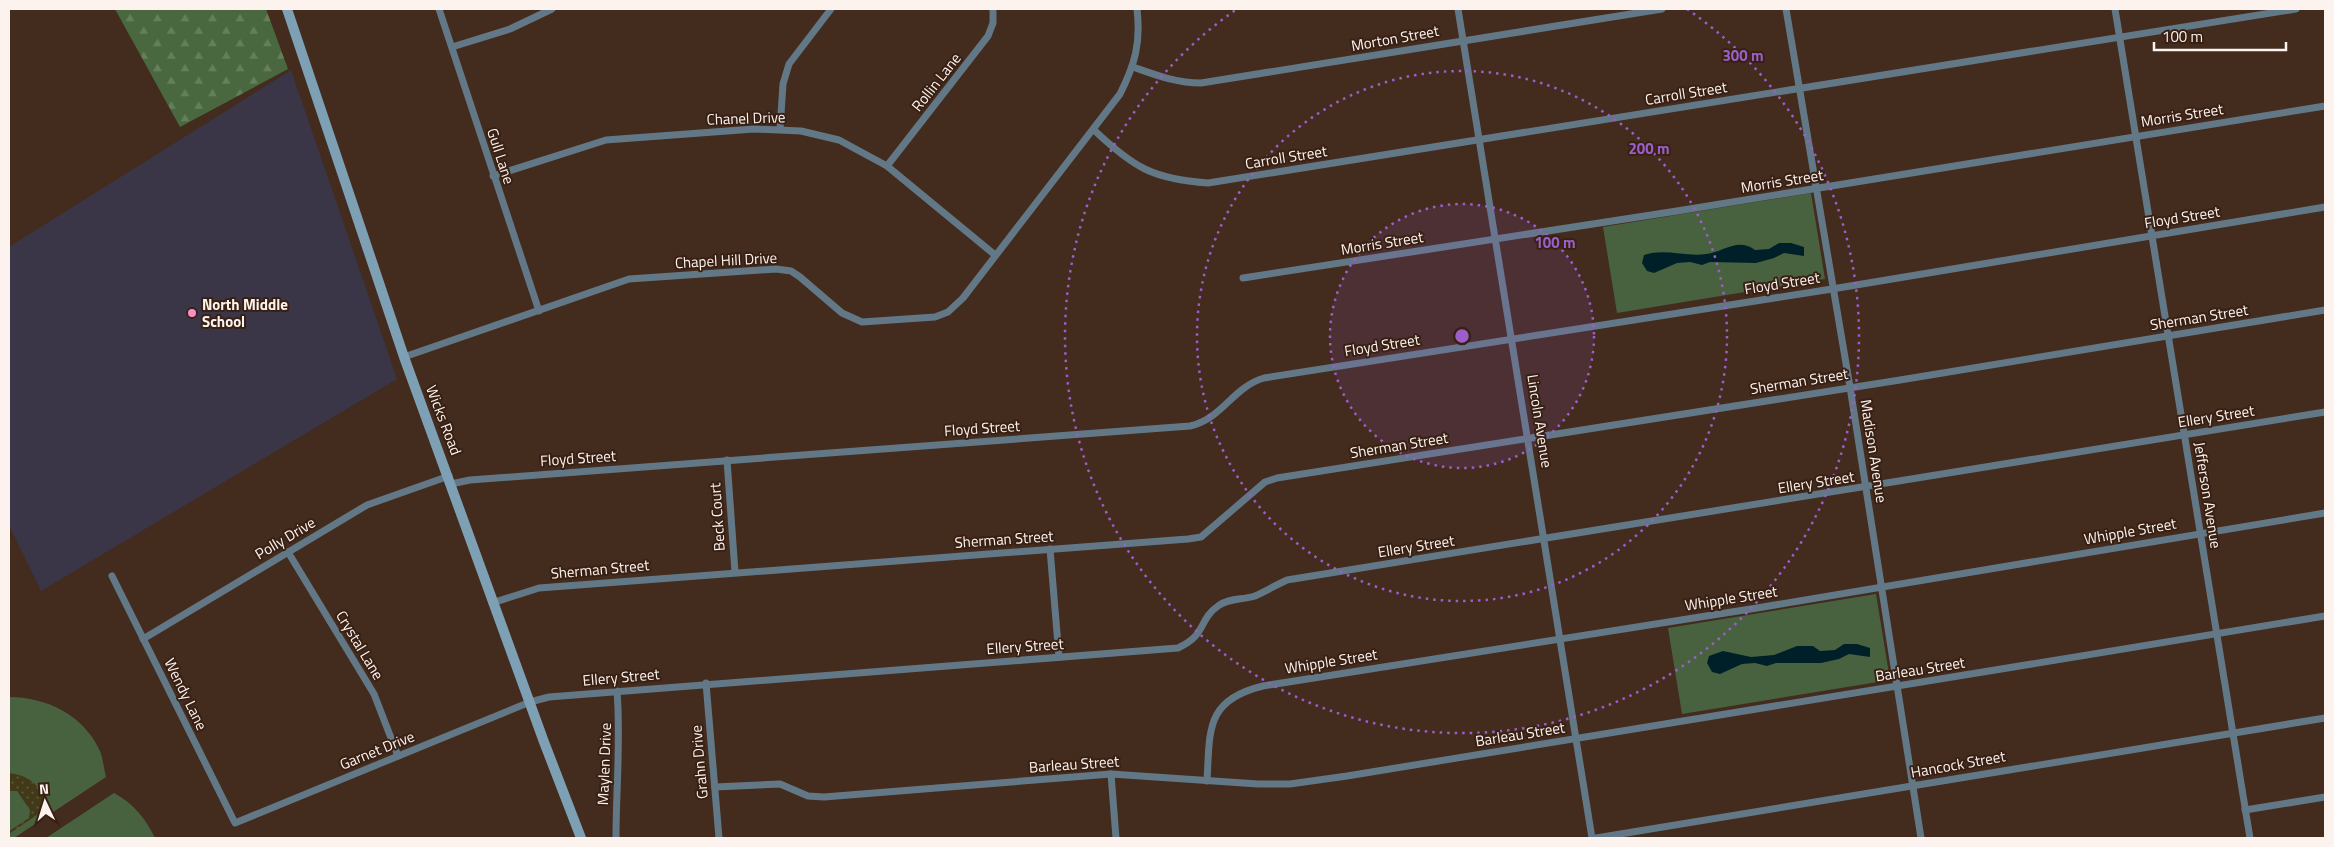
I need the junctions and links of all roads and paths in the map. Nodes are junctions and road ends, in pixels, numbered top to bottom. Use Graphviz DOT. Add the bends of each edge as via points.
graph roads {
  1 [pos="286,9"];
  2 [pos="439,9"];
  3 [pos="552,9"];
  4 [pos="831,9"];
  5 [pos="993,9"];
  6 [pos="1137,9"];
  7 [pos="1458,9"];
  8 [pos="1662,9"];
  9 [pos="1786,9"];
  10 [pos="2115,9"];
  11 [pos="2296,9"];
  12 [pos="2120,37"];
  13 [pos="1463,40"];
  14 [pos="452,47"];
  15 [pos="1133,67"];
  16 [pos="1800,90"];
  17 [pos="2325,106"];
  18 [pos="780,129"];
  19 [pos="1094,130"];
  20 [pos="2135,136"];
  21 [pos="1479,139"];
  22 [pos="887,166"];
  23 [pos="493,176"];
  24 [pos="1816,189"];
  25 [pos="2325,207"];
  26 [pos="2152,235"];
  27 [pos="1496,239"];
  28 [pos="995,255"];
  29 [pos="1243,278"];
  30 [pos="1832,289"];
  31 [pos="2325,310"];
  32 [pos="539,311"];
  33 [pos="2168,336"];
  34 [pos="1512,338"];
  35 [pos="404,357"];
  36 [pos="1850,387"];
  37 [pos="2325,412"];
  38 [pos="2184,435"];
  39 [pos="1528,438"];
  40 [pos="727,460"];
  41 [pos="450,480"];
  42 [pos="1865,488"];
  43 [pos="2325,513"];
  44 [pos="2200,534"];
  45 [pos="1544,539"];
  46 [pos="1050,549"];
  47 [pos="288,552"];
  48 [pos="735,572"];
  49 [pos="112,576"];
  50 [pos="1881,587"];
  51 [pos="492,603"];
  52 [pos="2325,616"];
  53 [pos="2216,634"];
  54 [pos="143,639"];
  55 [pos="1560,639"];
  56 [pos="1059,657"];
  57 [pos="706,683"];
  58 [pos="1897,687"];
  59 [pos="617,691"];
  60 [pos="530,702"];
  61 [pos="2325,718"];
  62 [pos="2232,733"];
  63 [pos="1576,739"];
  64 [pos="398,756"];
  65 [pos="1110,774"];
  66 [pos="1207,781"];
  67 [pos="1913,786"];
  68 [pos="715,787"];
  69 [pos="2325,797"];
  70 [pos="2245,810"];
  71 [pos="235,824"];
  72 [pos="581,838"];
  73 [pos="616,838"];
  74 [pos="719,838"];
  75 [pos="1116,838"];
  76 [pos="1592,838"];
  77 [pos="1596,838"];
  78 [pos="1922,838"];
  79 [pos="2250,838"];
  1 -- 35 [label="main road, Wicks Road"];
  2 -- 14 [label="street, Gull Lane"];
  3 -- 14 [label="street" via="510,29"];
  4 -- 18 [label="street" via="789,64 783,84"];
  5 -- 22 [label="street, Rollin Lane" via="988,36"];
  6 -- 15 [label="street, Chapel Hill Drive" via="1137,48"];
  7 -- 13 [label="street, Lincoln Avenue"];
  8 -- 13 [label="street, Morton Street"];
  9 -- 16 [label="street, Madison Avenue"];
  10 -- 12 [label="street, Jefferson Avenue"];
  11 -- 12 [label="street, Carroll Street"];
  12 -- 16 [label="street, Carroll Street"];
  12 -- 20 [label="street, Jefferson Avenue"];
  13 -- 15 [label="street, Morton Street" via="1200,83 1165,79"];
  13 -- 21 [label="street, Lincoln Avenue"];
  14 -- 23 [label="street, Gull Lane"];
  15 -- 19 [label="street, Chapel Hill Drive" via="1120,94"];
  16 -- 21 [label="street, Carroll Street"];
  16 -- 24 [label="street, Madison Avenue"];
  17 -- 20 [label="street, Morris Street"];
  18 -- 22 [label="street, Chanel Drive" via="840,140"];
  18 -- 23 [label="street, Chanel Drive" via="606,140"];
  19 -- 21 [label="street, Carroll Street" via="1114,149 1148,172 1175,180 1208,183"];
  19 -- 28 [label="street, Chapel Hill Drive"];
  20 -- 24 [label="street, Morris Street"];
  20 -- 26 [label="street, Jefferson Avenue"];
  21 -- 27 [label="street, Lincoln Avenue"];
  22 -- 28 [label="street, Chanel Drive"];
  23 -- 32 [label="street, Gull Lane"];
  24 -- 27 [label="street, Morris Street"];
  24 -- 30 [label="street, Madison Avenue"];
  25 -- 26 [label="street, Floyd Street"];
  26 -- 30 [label="street, Floyd Street"];
  26 -- 33 [label="street, Jefferson Avenue"];
  27 -- 29 [label="street, Morris Street"];
  27 -- 34 [label="street, Lincoln Avenue"];
  28 -- 32 [label="street, Chapel Hill Drive" via="963,298 948,312 935,317 862,322 842,314 791,271 776,269 629,280"];
  30 -- 34 [label="street, Floyd Street"];
  30 -- 36 [label="street, Madison Avenue"];
  31 -- 33 [label="street, Sherman Street"];
  32 -- 35 [label="street, Chapel Hill Drive"];
  33 -- 36 [label="street, Sherman Street"];
  33 -- 38 [label="street, Jefferson Avenue"];
  34 -- 39 [label="street, Lincoln Avenue"];
  34 -- 40 [label="street, Floyd Street" via="1251,382 1212,418 1190,426"];
  35 -- 41 [label="main road, Wicks Road"];
  36 -- 39 [label="street, Sherman Street"];
  36 -- 42 [label="street, Madison Avenue"];
  37 -- 38 [label="street, Ellery Street"];
  38 -- 42 [label="street, Ellery Street"];
  38 -- 44 [label="street, Jefferson Avenue"];
  39 -- 45 [label="street, Lincoln Avenue"];
  39 -- 46 [label="street, Sherman Street" via="1276,478 1265,482 1201,537"];
  40 -- 41 [label="street, Floyd Street"];
  40 -- 48 [label="street, Beck Court"];
  41 -- 47 [label="street, Polly Drive" via="368,505"];
  41 -- 51 [label="main road, Wicks Road"];
  42 -- 45 [label="street, Ellery Street"];
  42 -- 50 [label="street, Madison Avenue"];
  43 -- 44 [label="street, Whipple Street"];
  44 -- 50 [label="street, Whipple Street"];
  44 -- 53 [label="street, Jefferson Avenue"];
  45 -- 55 [label="street, Lincoln Avenue"];
  45 -- 56 [label="street, Ellery Street" via="1287,580 1257,595 1219,605 1209,614 1199,634 1178,648"];
  46 -- 48 [label="street, Sherman Street"];
  46 -- 56 [label="street"];
  47 -- 54 [label="street, Polly Drive"];
  47 -- 64 [label="street, Crystal Lane" via="374,694"];
  48 -- 51 [label="street, Sherman Street" via="539,588"];
  49 -- 54 [label="street, Wendy Lane"];
  50 -- 55 [label="street, Whipple Street"];
  50 -- 58 [label="street, Madison Avenue"];
  51 -- 60 [label="main road, Wicks Road"];
  52 -- 53 [label="street, Barleau Street"];
  53 -- 58 [label="street, Barleau Street"];
  53 -- 62 [label="street, Jefferson Avenue"];
  54 -- 71 [label="street, Wendy Lane"];
  55 -- 63 [label="street, Lincoln Avenue"];
  55 -- 66 [label="street, Whipple Street" via="1245,690 1230,698 1212,725"];
  56 -- 57 [label="street, Ellery Street"];
  57 -- 59 [label="street, Ellery Street"];
  57 -- 68 [label="street, Grahn Drive"];
  58 -- 63 [label="street, Barleau Street"];
  58 -- 67 [label="street, Madison Avenue"];
  59 -- 60 [label="street, Ellery Street" via="549,697"];
  59 -- 73 [label="street, Maylen Drive" via="620,724"];
  60 -- 64 [label="street, Garnet Drive"];
  60 -- 72 [label="main road, Wicks Road"];
  61 -- 62 [label="street, Hancock Street"];
  62 -- 67 [label="street, Hancock Street"];
  62 -- 70 [label="street, Jefferson Avenue"];
  63 -- 66 [label="street, Barleau Street" via="1317,781 1258,784"];
  63 -- 76 [label="street, Lincoln Avenue"];
  64 -- 71 [label="street, Garnet Drive"];
  65 -- 66 [label="street, Barleau Street"];
  65 -- 68 [label="street, Barleau Street" via="824,797 808,796 780,784"];
  65 -- 75 [label="street"];
  67 -- 77 [label="street, Hancock Street"];
  67 -- 78 [label="street, Madison Avenue"];
  68 -- 74 [label="street, Grahn Drive"];
  69 -- 70 [label="street"];
  70 -- 79 [label="street, Jefferson Avenue"];
}
